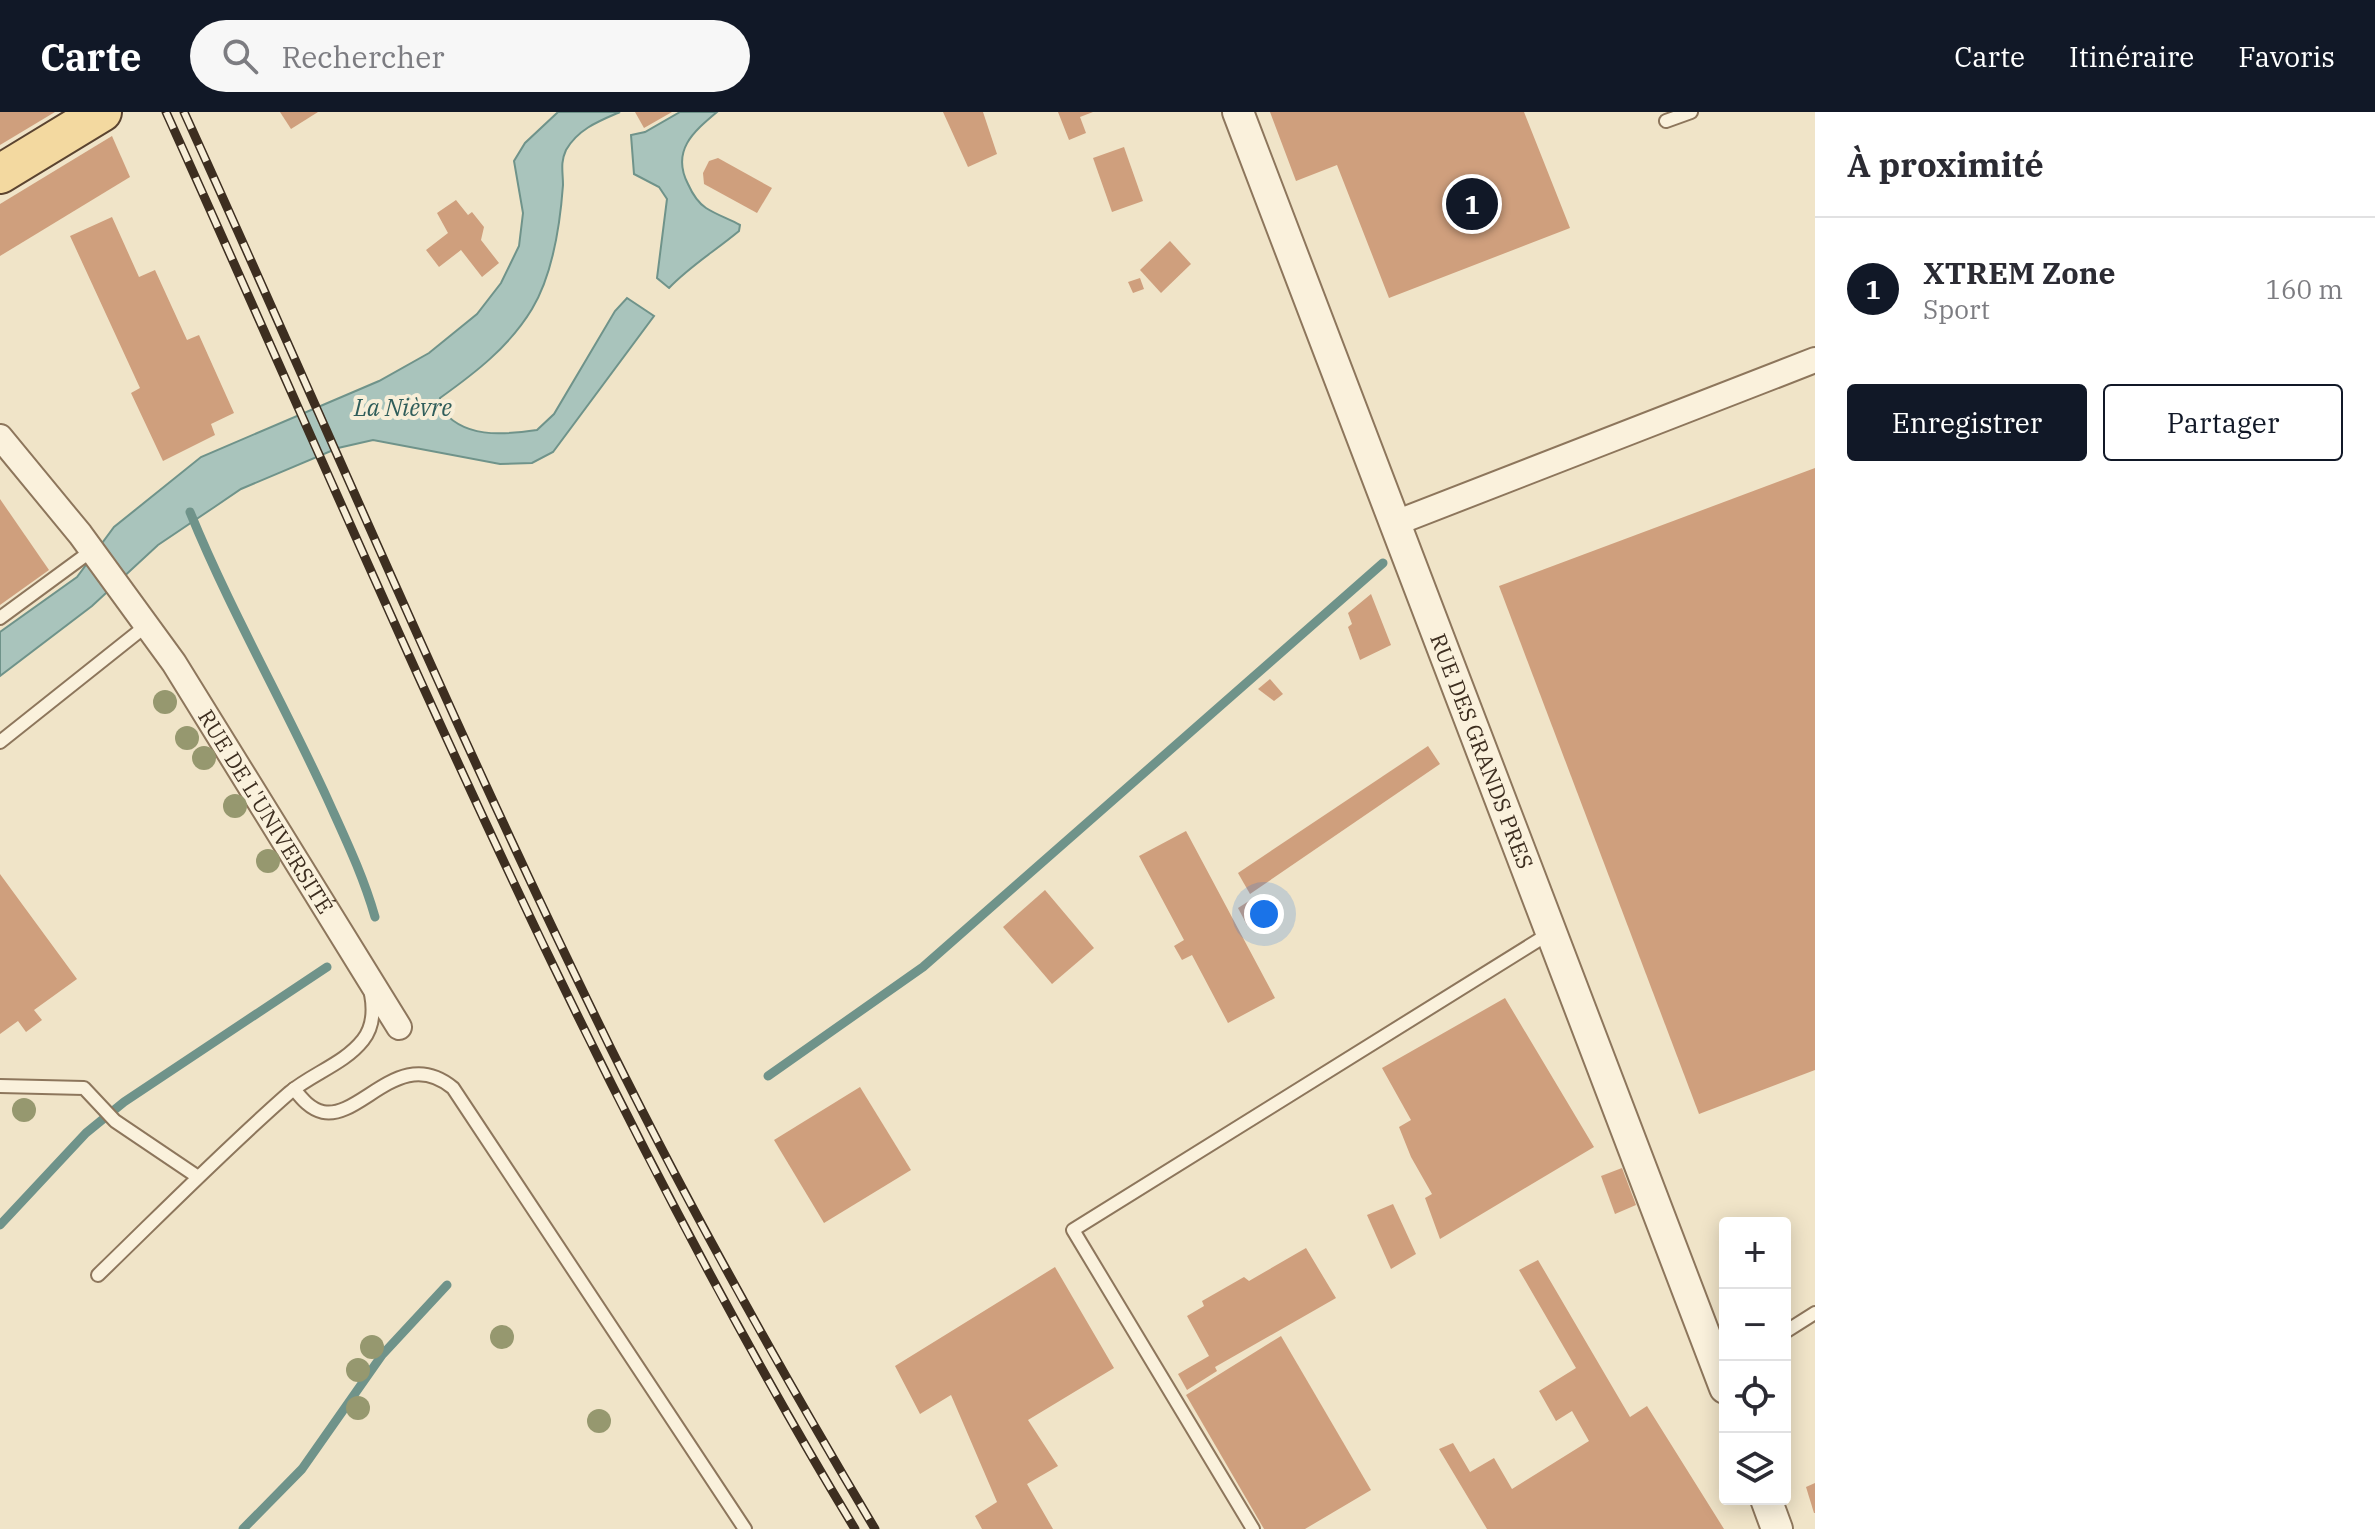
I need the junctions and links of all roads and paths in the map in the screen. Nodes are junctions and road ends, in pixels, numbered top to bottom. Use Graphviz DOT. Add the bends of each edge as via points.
graph roads {
  1 [pos="102,112"];
  2 [pos="1238,112"];
  3 [pos="1691,112"];
  4 [pos="1666,121"];
  5 [pos="0,174"];
  6 [pos="1815,360"];
  7 [pos="0,437"];
  8 [pos="1393,524"];
  9 [pos="81,545"];
  10 [pos="0,618"];
  11 [pos="147,625"];
  12 [pos="0,742"];
  13 [pos="1550,933"];
  14 [pos="366,973"];
  15 [pos="399,1027"];
  16 [pos="0,1086"];
  17 [pos="294,1089"];
  18 [pos="198,1177"];
  19 [pos="98,1275"];
  20 [pos="1815,1313"];
  21 [pos="1791,1328"];
  22 [pos="1719,1367"];
  23 [pos="1768,1505"];
  24 [pos="745,1529"];
  25 [pos="1253,1529"];
  26 [pos="1777,1529"];
  1 -- 5 [label="main road"];
  2 -- 8 [label="street, RUE DES GRANDS PRES"];
  3 -- 4 [label="lane"];
  6 -- 8 [label="street"];
  7 -- 9 [label="street"];
  8 -- 13 [label="street, RUE DES GRANDS PRES"];
  9 -- 10 [label="lane"];
  9 -- 11 [label="street, RUE DE L'UNIVERSITÉ"];
  11 -- 12 [label="lane"];
  11 -- 14 [label="street, RUE DE L'UNIVERSITÉ"];
  13 -- 22 [label="street, RUE DES GRANDS PRES"];
  13 -- 25 [label="lane" via="1073,1230"];
  14 -- 15 [label="street, RUE DE L'UNIVERSITÉ"];
  14 -- 17 [label="lane" via="374,1009 366,1037 346,1058"];
  16 -- 18 [label="lane" via="84,1088 115,1121"];
  17 -- 18 [label="lane"];
  17 -- 24 [label="lane" via="313,1108 331,1112 409,1076 441,1078 453,1088"];
  18 -- 19 [label="lane"];
  20 -- 21 [label="lane"];
  23 -- 26 [label="street"];
}
